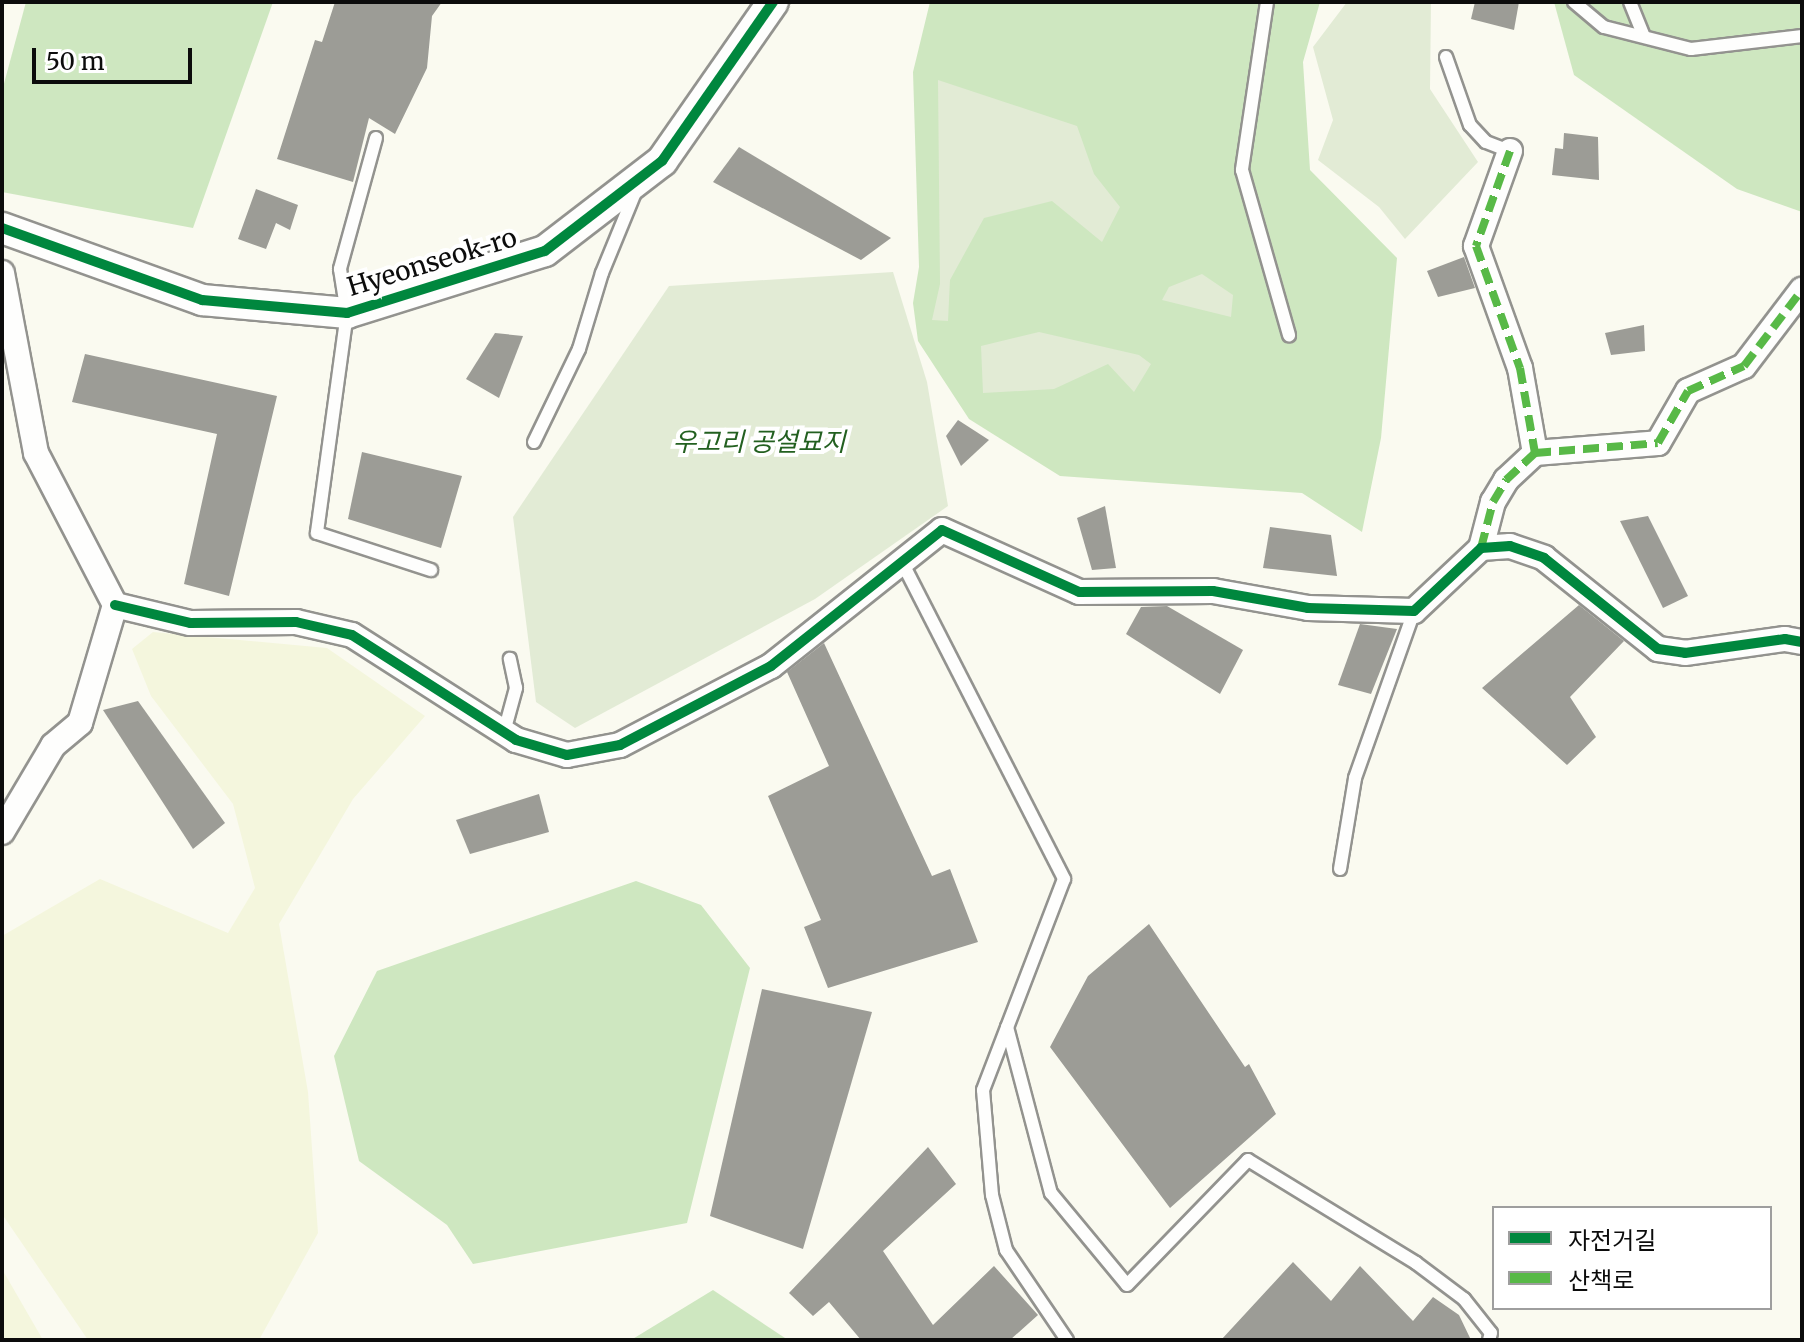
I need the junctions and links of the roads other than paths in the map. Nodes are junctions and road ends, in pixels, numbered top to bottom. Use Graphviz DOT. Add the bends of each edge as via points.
graph roads {
  1 [pos="773,2"];
  2 [pos="1267,2"];
  3 [pos="1574,2"];
  4 [pos="1630,2"];
  5 [pos="1644,36"];
  6 [pos="1802,36"];
  7 [pos="1446,57"];
  8 [pos="376,138"];
  9 [pos="1510,151"];
  10 [pos="642,176"];
  11 [pos="2,228"];
  12 [pos="3,284"];
  13 [pos="1802,290"];
  14 [pos="347,313"];
  15 [pos="1289,335"];
  16 [pos="534,442"];
  17 [pos="1535,453"];
  18 [pos="1481,548"];
  19 [pos="902,562"];
  20 [pos="431,570"];
  21 [pos="115,605"];
  22 [pos="1414,611"];
  23 [pos="1802,642"];
  24 [pos="510,659"];
  25 [pos="504,732"];
  26 [pos="2,832"];
  27 [pos="1340,869"];
  28 [pos="1007,1027"];
  29 [pos="1067,1340"];
  30 [pos="1489,1340"];
  1 -- 10 [label="street, Hyeonseok-ro" via="662,161"];
  2 -- 15 [label="lane" via="1242,170"];
  3 -- 5 [label="lane" via="1604,27"];
  4 -- 5 [label="lane"];
  5 -- 6 [label="lane" via="1691,49"];
  7 -- 9 [label="lane" via="1470,125 1486,142"];
  8 -- 14 [label="lane" via="340,269"];
  9 -- 17 [label="street" via="1476,246 1520,368"];
  10 -- 14 [label="street, Hyeonseok-ro" via="545,251"];
  10 -- 16 [label="lane" via="602,273 579,349"];
  11 -- 14 [label="street, Hyeonseok-ro" via="202,300"];
  12 -- 21 [label="street" via="36,453"];
  13 -- 17 [label="street" via="1744,366 1688,391 1658,443"];
  14 -- 20 [label="lane" via="317,533"];
  17 -- 18 [label="street" via="1506,480 1493,502"];
  18 -- 22 [label="street"];
  18 -- 23 [label="street" via="1510,546 1544,558 1658,649 1685,653 1785,639"];
  19 -- 22 [label="street" via="942,530 1079,592 1213,591 1308,608"];
  19 -- 25 [label="street" via="771,666 620,745 567,755"];
  19 -- 28 [label="lane" via="1064,879"];
  21 -- 25 [label="street" via="190,623 296,622 352,635"];
  21 -- 26 [label="street" via="80,723 53,746"];
  22 -- 27 [label="lane" via="1355,778"];
  24 -- 25 [label="lane" via="516,688"];
  28 -- 29 [label="lane" via="983,1090 992,1195 1006,1250"];
  28 -- 30 [label="lane" via="1051,1193 1127,1285 1248,1160 1416,1263 1464,1299 1491,1333"];
}
